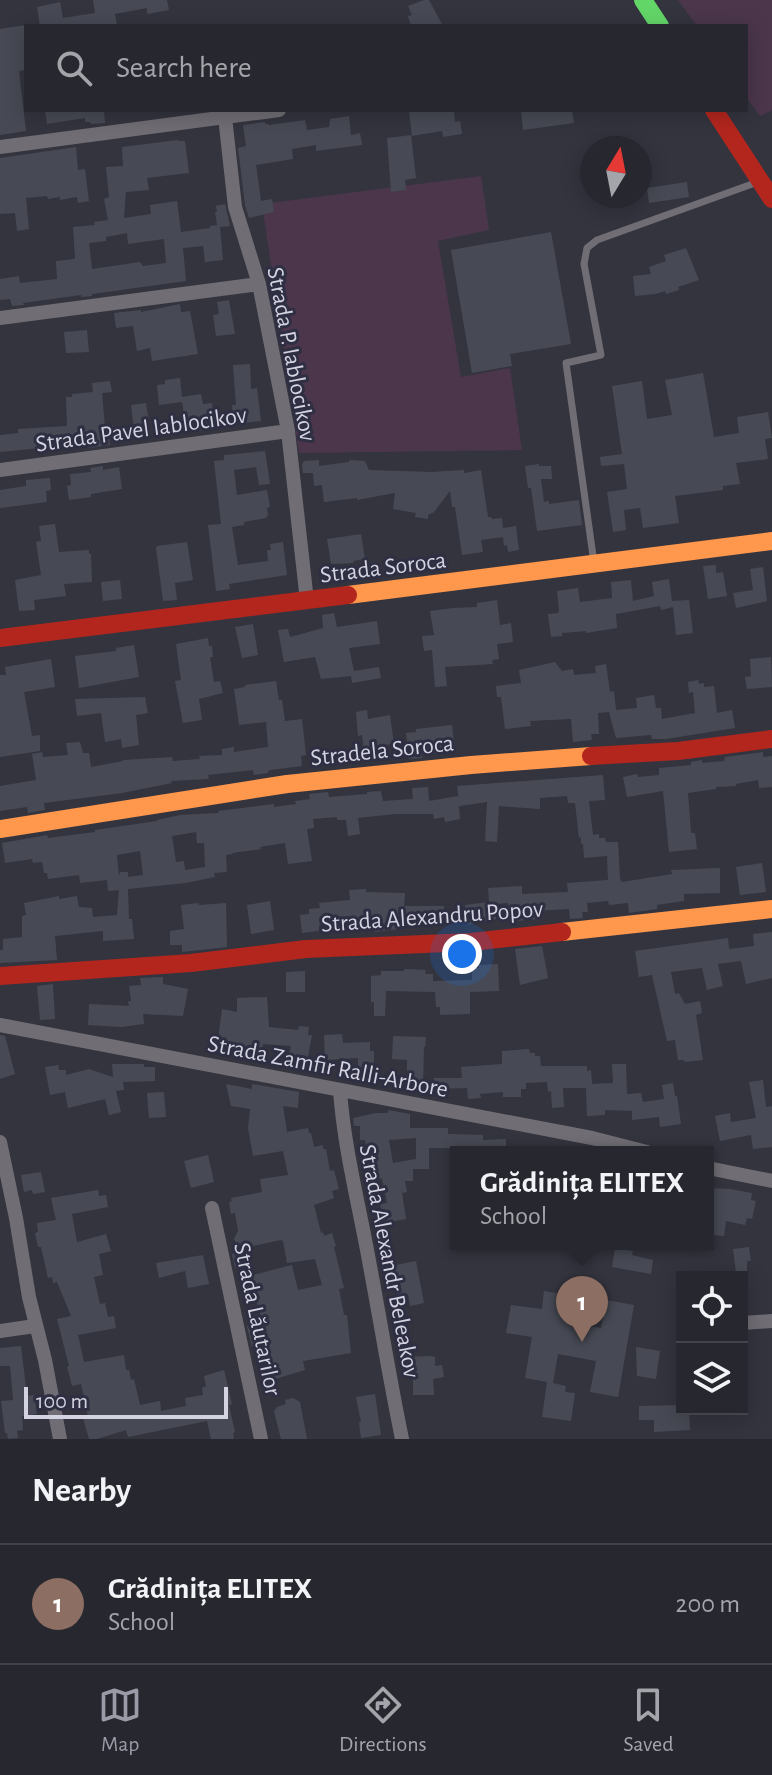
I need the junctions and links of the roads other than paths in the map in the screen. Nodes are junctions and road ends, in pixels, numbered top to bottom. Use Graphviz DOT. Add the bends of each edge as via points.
graph roads {
  1 [pos="643,0"];
  2 [pos="659,24"];
  3 [pos="264,112"];
  4 [pos="715,112"];
  5 [pos="225,117"];
  6 [pos="0,147"];
  7 [pos="760,181"];
  8 [pos="772,199"];
  9 [pos="259,284"];
  10 [pos="0,318"];
  11 [pos="288,431"];
  12 [pos="0,470"];
  13 [pos="772,541"];
  14 [pos="594,565"];
  15 [pos="307,601"];
  16 [pos="0,638"];
  17 [pos="772,739"];
  18 [pos="0,829"];
  19 [pos="772,909"];
  20 [pos="0,976"];
  21 [pos="0,1025"];
  22 [pos="340,1091"];
  23 [pos="0,1142"];
  24 [pos="623,1146"];
  25 [pos="714,1169"];
  26 [pos="772,1181"];
  27 [pos="212,1208"];
  28 [pos="16,1218"];
  29 [pos="0,1220"];
  30 [pos="772,1321"];
  31 [pos="748,1323"];
  32 [pos="35,1326"];
  33 [pos="0,1331"];
  34 [pos="59,1439"];
  35 [pos="261,1439"];
  36 [pos="402,1439"];
  1 -- 2 [label="main road"];
  3 -- 5 [label="street"];
  4 -- 7 [label="main road"];
  5 -- 6 [label="street"];
  5 -- 9 [label="street, Strada P. Iablocikov" via="235,207"];
  7 -- 8 [label="main road"];
  7 -- 14 [label="lane" via="587,248 584,264 601,355 566,363"];
  9 -- 10 [label="street"];
  9 -- 11 [label="street, Strada P. Iablocikov"];
  11 -- 12 [label="street, Strada Pavel Iablocikov"];
  11 -- 15 [label="street, Strada P. Iablocikov"];
  13 -- 14 [label="main road, Strada Soroca"];
  14 -- 15 [label="main road, Strada Soroca"];
  15 -- 16 [label="main road, Strada Soroca"];
  17 -- 18 [label="main road, Stradela Sorocа" via="287,784"];
  19 -- 20 [label="main road, Strada Alexandru Popov" via="471,942 306,949"];
  21 -- 22 [label="street, Strada Zamfir Ralli-Arbore"];
  22 -- 24 [label="street, Strada Zamfir Ralli-Arbore"];
  22 -- 36 [label="street, Strada Alexandr Beleakov"];
  23 -- 28 [label="street"];
  25 -- 26 [label="street"];
  27 -- 35 [label="street, Strada Lăutarilor"];
  28 -- 29 [label="street"];
  28 -- 32 [label="street"];
  30 -- 31 [label="street"];
  32 -- 33 [label="street"];
  32 -- 34 [label="street"];
}
